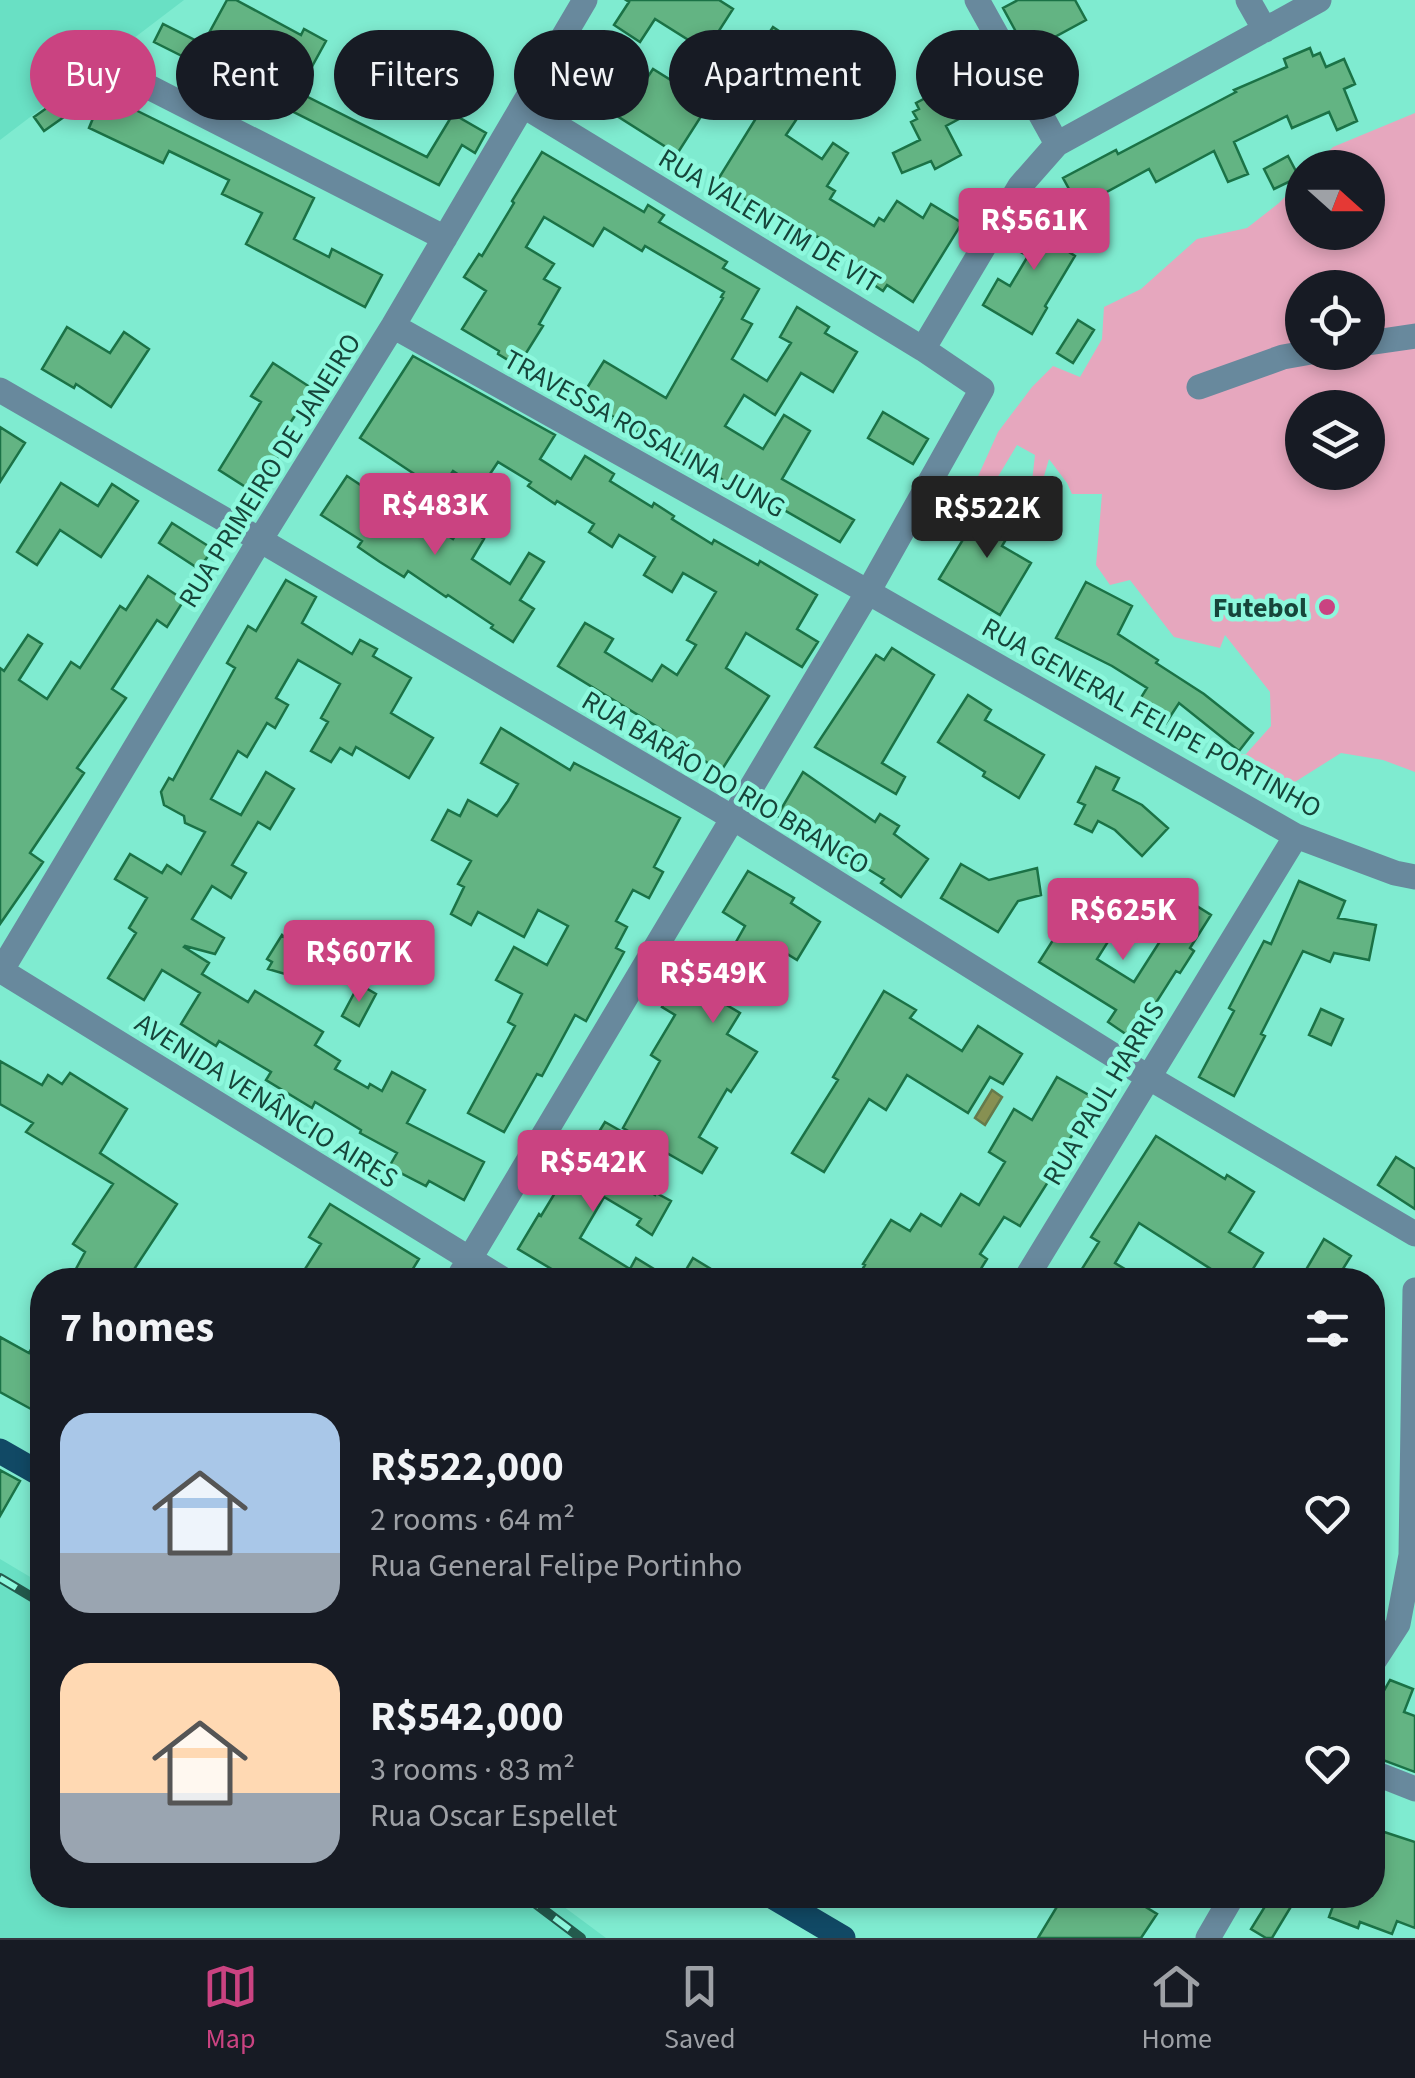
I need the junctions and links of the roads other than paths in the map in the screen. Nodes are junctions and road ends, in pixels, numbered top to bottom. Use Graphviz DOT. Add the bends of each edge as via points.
graph roads {
  1 [pos="585,0"];
  2 [pos="977,0"];
  3 [pos="1248,0"];
  4 [pos="1319,0"];
  5 [pos="568,30"];
  6 [pos="1265,30"];
  7 [pos="156,91"];
  8 [pos="516,120"];
  9 [pos="547,120"];
  10 [pos="1057,144"];
  11 [pos="444,238"];
  12 [pos="393,326"];
  13 [pos="1415,336"];
  14 [pos="1385,340"];
  15 [pos="923,349"];
  16 [pos="1285,357"];
  17 [pos="1199,386"];
  18 [pos="0,390"];
  19 [pos="260,540"];
  20 [pos="868,592"];
  21 [pos="733,818"];
  22 [pos="1296,836"];
  23 [pos="1415,876"];
  24 [pos="1,970"];
  25 [pos="1148,1076"];
  26 [pos="1415,1234"];
  27 [pos="460,1268"];
  28 [pos="464,1268"];
  29 [pos="1031,1268"];
  30 [pos="1415,1290"];
  31 [pos="0,1450"];
  32 [pos="30,1468"];
  33 [pos="1385,1644"];
  34 [pos="1385,1777"];
  35 [pos="1415,1789"];
  36 [pos="792,1908"];
  37 [pos="1225,1908"];
  38 [pos="843,1938"];
  39 [pos="1208,1938"];
  1 -- 5 [label="street, RUA PRIMEIRO DE JANEIRO"];
  2 -- 10 [label="street"];
  3 -- 6 [label="street"];
  4 -- 6 [label="street"];
  6 -- 10 [label="street"];
  7 -- 11 [label="street"];
  8 -- 11 [label="street, RUA PRIMEIRO DE JANEIRO"];
  9 -- 15 [label="street, RUA VALENTIM DE VIT"];
  10 -- 15 [label="street" via="1020,186"];
  11 -- 12 [label="street, RUA PRIMEIRO DE JANEIRO"];
  12 -- 19 [label="street, RUA PRIMEIRO DE JANEIRO"];
  12 -- 20 [label="street, TRAVESSA ROSALINA JUNG"];
  13 -- 14 [label="street"];
  15 -- 20 [label="street, RUA VALENTIM DE VIT" via="982,390"];
  16 -- 17 [label="street"];
  18 -- 19 [label="street, RUA BARÃO DO RIO BRANCO"];
  19 -- 21 [label="street, RUA BARÃO DO RIO BRANCO"];
  19 -- 24 [label="street, RUA PRIMEIRO DE JANEIRO"];
  20 -- 21 [label="street"];
  20 -- 22 [label="street, RUA GENERAL FELIPE PORTINHO"];
  21 -- 25 [label="street, RUA BARÃO DO RIO BRANCO"];
  21 -- 28 [label="street"];
  22 -- 23 [label="street, RUA GENERAL FELIPE PORTINHO"];
  22 -- 25 [label="street, RUA PAUL HARRIS"];
  24 -- 27 [label="street, AVENIDA VENÂNCIO AIRES"];
  25 -- 26 [label="street, RUA BARÃO DO RIO BRANCO"];
  25 -- 29 [label="street, RUA PAUL HARRIS"];
  30 -- 33 [label="street" via="1410,1555 1398,1624"];
  31 -- 32 [label="main road"];
  34 -- 35 [label="street"];
  36 -- 38 [label="main road"];
  37 -- 39 [label="street"];
}
